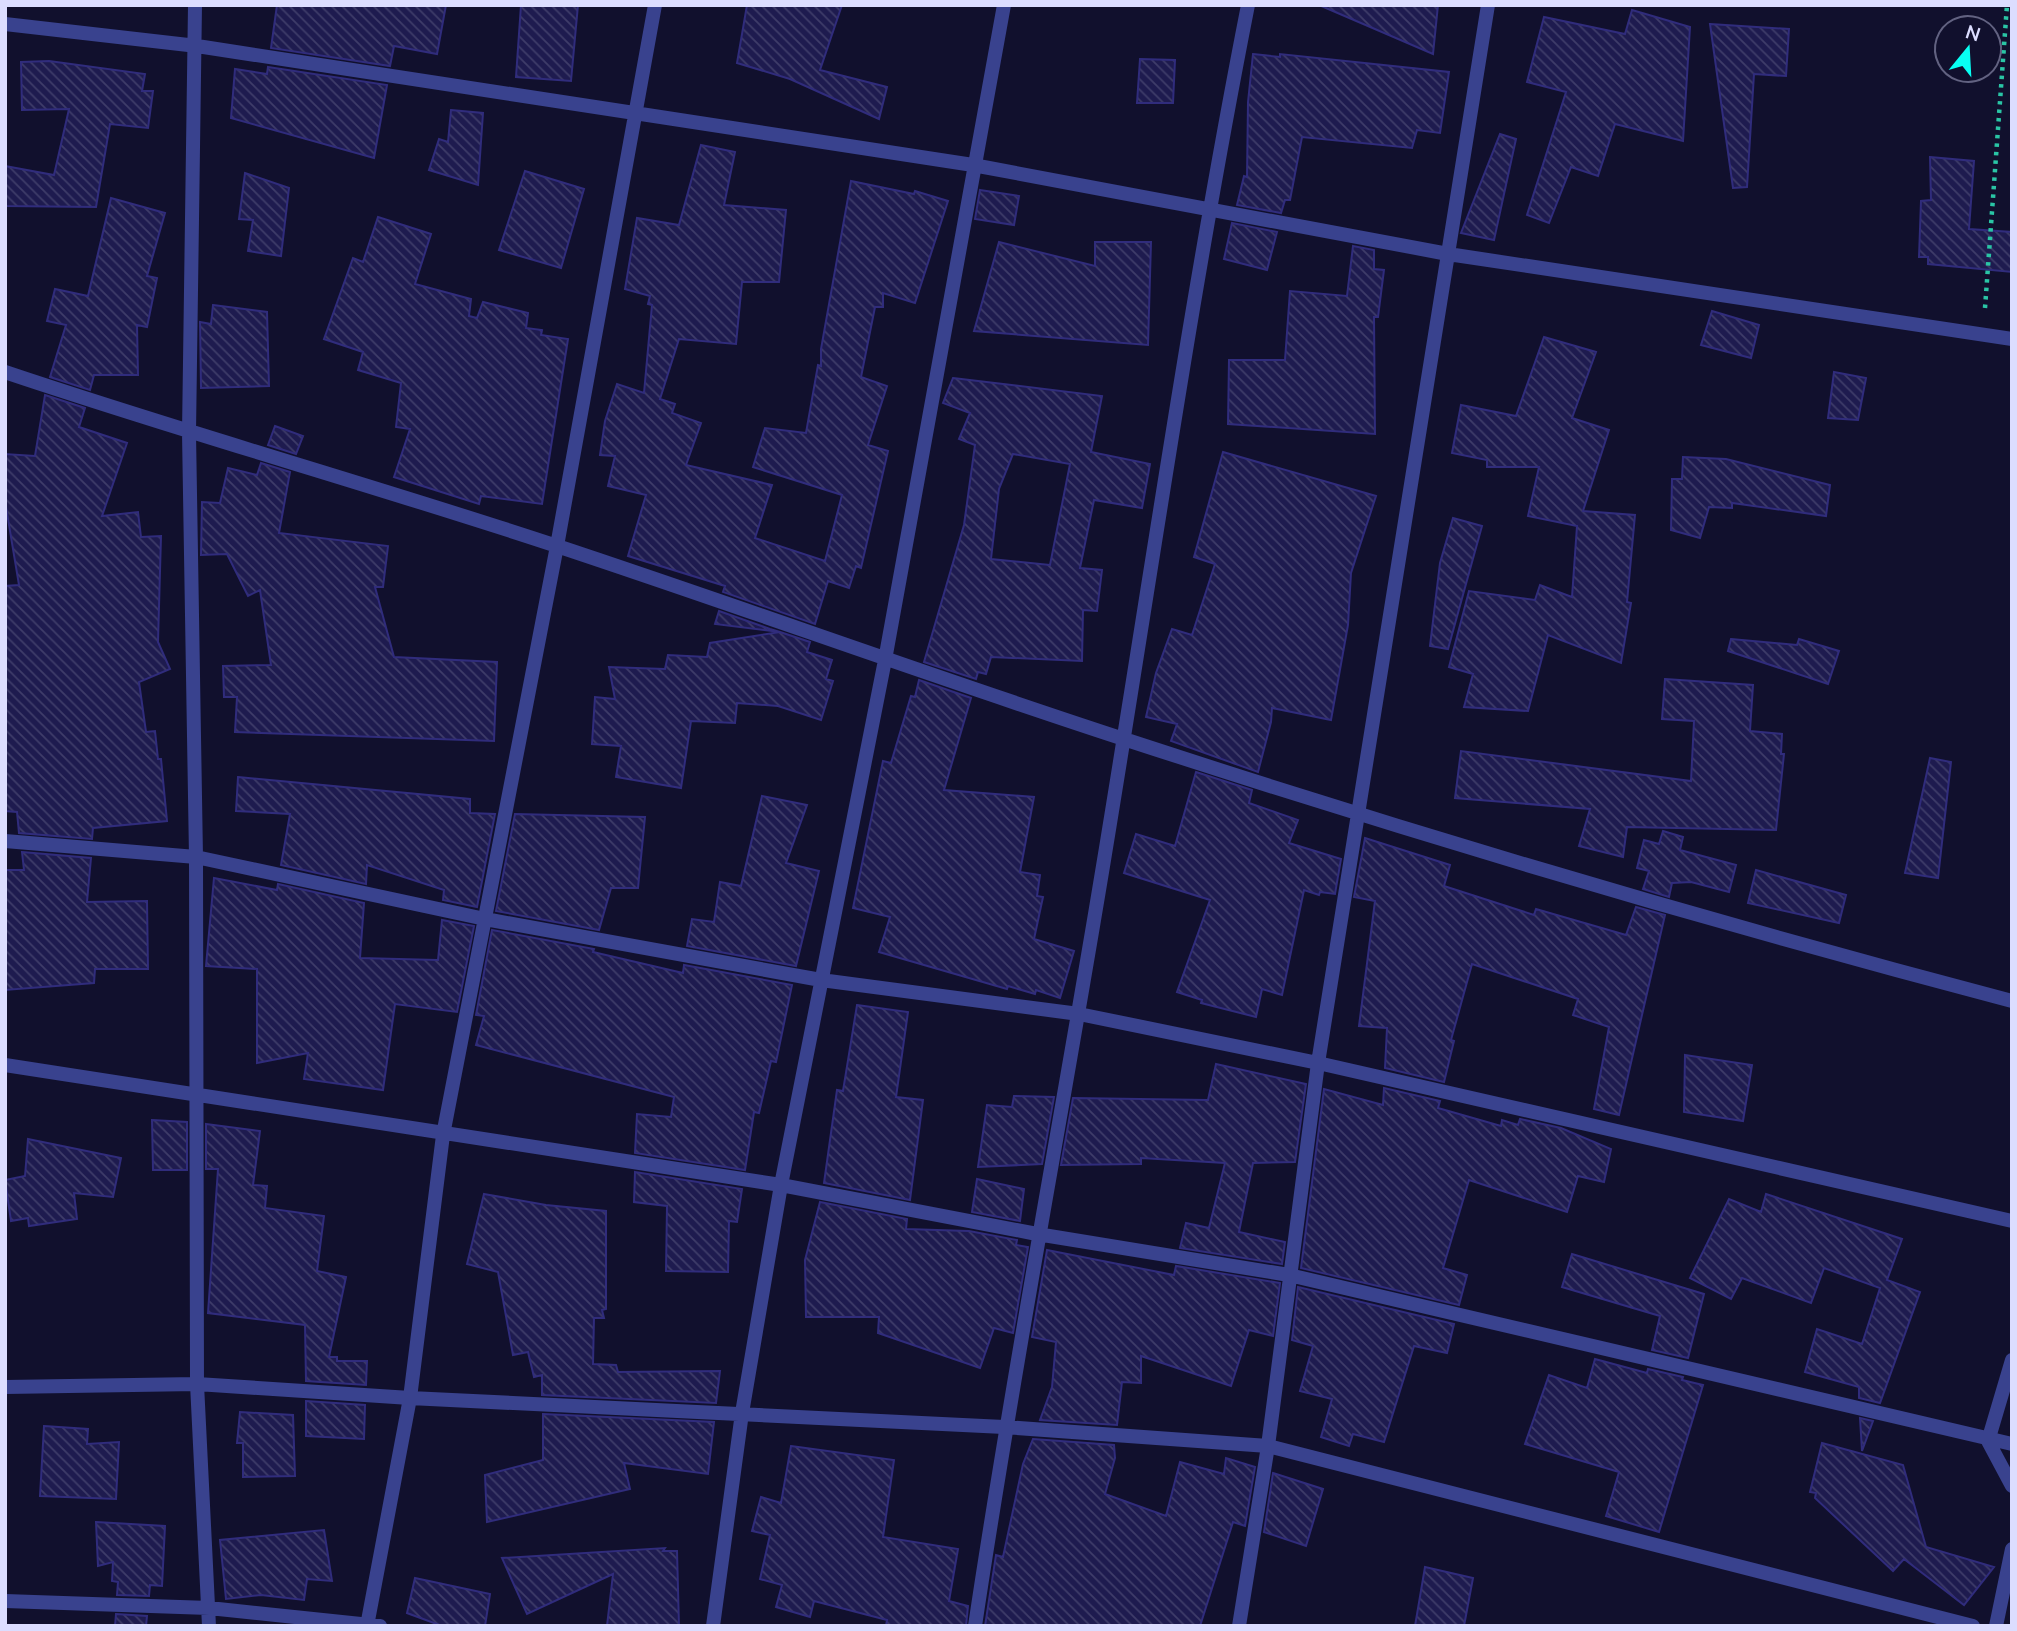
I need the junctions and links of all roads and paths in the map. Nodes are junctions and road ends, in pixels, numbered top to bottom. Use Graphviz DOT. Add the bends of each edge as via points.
graph roads {
  1 [pos="195,5"];
  2 [pos="655,5"];
  3 [pos="1004,5"];
  4 [pos="1248,5"];
  5 [pos="1488,5"];
  6 [pos="2007,5"];
  7 [pos="5,24"];
  8 [pos="197,46"];
  9 [pos="638,113"];
  10 [pos="973,165"];
  11 [pos="1208,210"];
  12 [pos="1448,254"];
  13 [pos="1983,335"];
  14 [pos="2012,340"];
  15 [pos="5,372"];
  16 [pos="189,433"];
  17 [pos="557,546"];
  18 [pos="885,660"];
  19 [pos="1124,739"];
  20 [pos="1357,814"];
  21 [pos="5,841"];
  22 [pos="196,857"];
  23 [pos="485,919"];
  24 [pos="821,980"];
  25 [pos="2012,1000"];
  26 [pos="1079,1014"];
  27 [pos="1318,1063"];
  28 [pos="5,1065"];
  29 [pos="197,1095"];
  30 [pos="443,1135"];
  31 [pos="781,1185"];
  32 [pos="2012,1221"];
  33 [pos="1037,1234"];
  34 [pos="1289,1275"];
  35 [pos="2012,1360"];
  36 [pos="197,1384"];
  37 [pos="5,1387"];
  38 [pos="410,1398"];
  39 [pos="742,1413"];
  40 [pos="1004,1427"];
  41 [pos="1988,1441"];
  42 [pos="2012,1444"];
  43 [pos="1268,1446"];
  44 [pos="2012,1486"];
  45 [pos="2012,1549"];
  46 [pos="5,1601"];
  47 [pos="209,1608"];
  48 [pos="372,1625"];
  49 [pos="209,1626"];
  50 [pos="713,1626"];
  51 [pos="975,1626"];
  52 [pos="1238,1626"];
  53 [pos="1973,1626"];
  54 [pos="1996,1626"];
  1 -- 8 [label="street"];
  2 -- 9 [label="street"];
  3 -- 10 [label="street"];
  4 -- 11 [label="street"];
  5 -- 12 [label="street"];
  6 -- 13 [label="path"];
  7 -- 8 [label="street"];
  8 -- 9 [label="street"];
  8 -- 16 [label="street"];
  9 -- 10 [label="street"];
  9 -- 17 [label="street"];
  10 -- 11 [label="street"];
  10 -- 18 [label="street"];
  11 -- 12 [label="street"];
  11 -- 19 [label="street"];
  12 -- 13 [label="street"];
  12 -- 20 [label="street"];
  13 -- 14 [label="street"];
  15 -- 16 [label="street"];
  16 -- 17 [label="street"];
  16 -- 22 [label="street"];
  17 -- 18 [label="street"];
  17 -- 23 [label="street"];
  18 -- 19 [label="street"];
  18 -- 24 [label="street"];
  19 -- 20 [label="street"];
  19 -- 26 [label="street"];
  20 -- 25 [label="street" via="1787,942"];
  20 -- 27 [label="street"];
  21 -- 22 [label="street"];
  22 -- 23 [label="street"];
  22 -- 29 [label="street"];
  23 -- 24 [label="street"];
  23 -- 30 [label="street"];
  24 -- 26 [label="street"];
  24 -- 31 [label="street"];
  26 -- 27 [label="street"];
  26 -- 33 [label="street"];
  27 -- 32 [label="street"];
  27 -- 34 [label="street"];
  28 -- 29 [label="street"];
  29 -- 30 [label="street"];
  29 -- 36 [label="street"];
  30 -- 31 [label="street"];
  30 -- 38 [label="street"];
  31 -- 33 [label="street"];
  31 -- 39 [label="street"];
  33 -- 34 [label="street"];
  33 -- 40 [label="street"];
  34 -- 41 [label="street"];
  34 -- 43 [label="street"];
  35 -- 41 [label="street"];
  36 -- 37 [label="street"];
  36 -- 38 [label="street"];
  36 -- 47 [label="street"];
  38 -- 39 [label="street"];
  38 -- 48 [label="street"];
  39 -- 40 [label="street"];
  39 -- 50 [label="street"];
  40 -- 43 [label="street"];
  40 -- 51 [label="street"];
  41 -- 42 [label="street"];
  41 -- 44 [label="street"];
  43 -- 52 [label="street"];
  43 -- 53 [label="street"];
  45 -- 54 [label="street"];
  46 -- 47 [label="street"];
  47 -- 48 [label="street"];
  47 -- 49 [label="street"];
}
